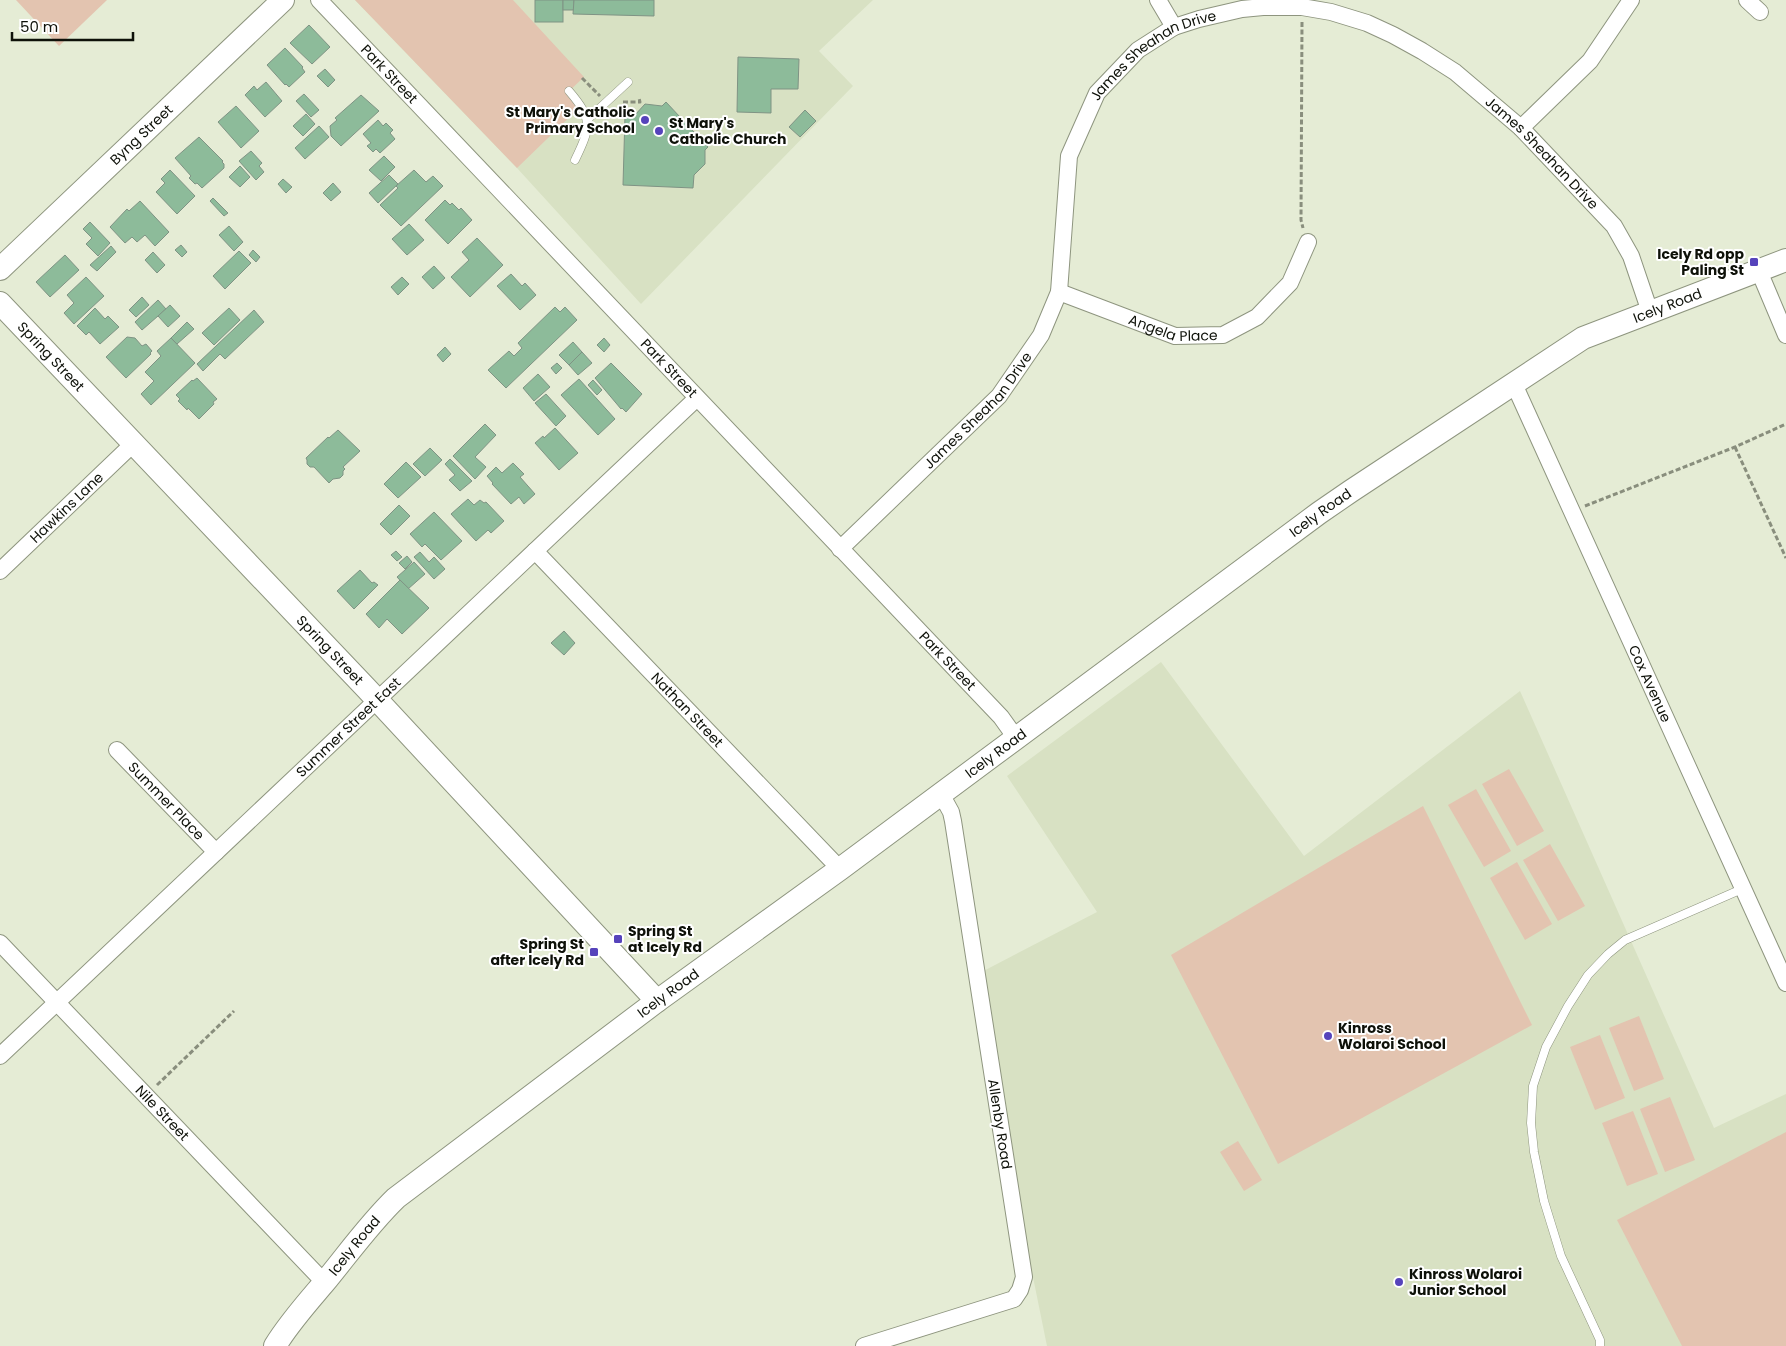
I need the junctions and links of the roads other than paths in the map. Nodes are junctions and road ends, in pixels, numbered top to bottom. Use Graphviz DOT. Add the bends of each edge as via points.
graph roads {
  1 [pos="283,0"];
  2 [pos="320,0"];
  3 [pos="1158,0"];
  4 [pos="1631,0"];
  5 [pos="1747,0"];
  6 [pos="1760,12"];
  7 [pos="1174,27"];
  8 [pos="628,82"];
  9 [pos="569,91"];
  10 [pos="588,119"];
  11 [pos="1521,128"];
  12 [pos="575,160"];
  13 [pos="1308,242"];
  14 [pos="1786,260"];
  15 [pos="0,269"];
  16 [pos="1759,271"];
  17 [pos="1059,292"];
  18 [pos="0,302"];
  19 [pos="1650,312"];
  20 [pos="1786,335"];
  21 [pos="1514,384"];
  22 [pos="697,398"];
  23 [pos="134,444"];
  24 [pos="840,549"];
  25 [pos="535,551"];
  26 [pos="0,571"];
  27 [pos="377,700"];
  28 [pos="1016,738"];
  29 [pos="117,750"];
  30 [pos="940,794"];
  31 [pos="216,852"];
  32 [pos="840,869"];
  33 [pos="1742,889"];
  34 [pos="0,943"];
  35 [pos="1782,962"];
  36 [pos="1786,984"];
  37 [pos="657,1001"];
  38 [pos="56,1002"];
  39 [pos="0,1056"];
  40 [pos="324,1282"];
  41 [pos="275,1346"];
  42 [pos="864,1346"];
  43 [pos="1600,1346"];
  1 -- 15 [label="street, Byng Street"];
  2 -- 22 [label="street, Park Street"];
  3 -- 7 [label="street"];
  4 -- 11 [label="street" via="1590,61"];
  5 -- 6 [label="street"];
  7 -- 11 [label="street, James Sheahan Drive" via="1242,9 1302,7 1331,12 1367,23 1415,47 1455,72"];
  7 -- 17 [label="street, James Sheahan Drive" via="1138,50 1097,93 1069,156"];
  8 -- 10 [label="lane"];
  9 -- 10 [label="lane"];
  10 -- 12 [label="lane"];
  11 -- 19 [label="street, James Sheahan Drive" via="1614,226 1631,256"];
  13 -- 17 [label="street, Angela Place" via="1290,283 1257,317 1223,335 1175,336"];
  14 -- 16 [label="street, Icely Road"];
  16 -- 19 [label="street, Icely Road"];
  16 -- 20 [label="street"];
  17 -- 24 [label="street, James Sheahan Drive" via="1041,335 999,396"];
  18 -- 23 [label="street, Spring Street"];
  19 -- 21 [label="street, Icely Road" via="1583,338"];
  21 -- 28 [label="street, Icely Road" via="1351,491"];
  21 -- 33 [label="street, Cox Avenue"];
  22 -- 24 [label="street, Park Street"];
  22 -- 25 [label="street, Summer Street East"];
  23 -- 26 [label="street, Hawkins Lane"];
  23 -- 27 [label="street, Spring Street"];
  24 -- 28 [label="street, Park Street" via="1001,718"];
  25 -- 27 [label="street, Summer Street East"];
  25 -- 32 [label="street, Nathan Street"];
  27 -- 31 [label="street, Summer Street East"];
  27 -- 37 [label="street, Spring Street"];
  28 -- 30 [label="street, Icely Road"];
  29 -- 31 [label="street, Summer Place"];
  30 -- 32 [label="street, Icely Road"];
  30 -- 42 [label="street, Allenby Road" via="953,821 1024,1277 1014,1299"];
  31 -- 38 [label="street, Summer Street East"];
  32 -- 37 [label="street, Icely Road"];
  33 -- 35 [label="street, Cox Avenue"];
  33 -- 43 [label="lane" via="1625,940 1608,954 1588,975 1568,1006 1546,1047 1533,1086 1531,1123 1544,1200 1561,1256"];
  34 -- 38 [label="street, Nile Street"];
  35 -- 36 [label="street, Cox Avenue"];
  37 -- 40 [label="street, Icely Road" via="396,1198"];
  38 -- 39 [label="street, Summer Street East"];
  38 -- 40 [label="street, Nile Street"];
  40 -- 41 [label="street, Icely Road"];
}
